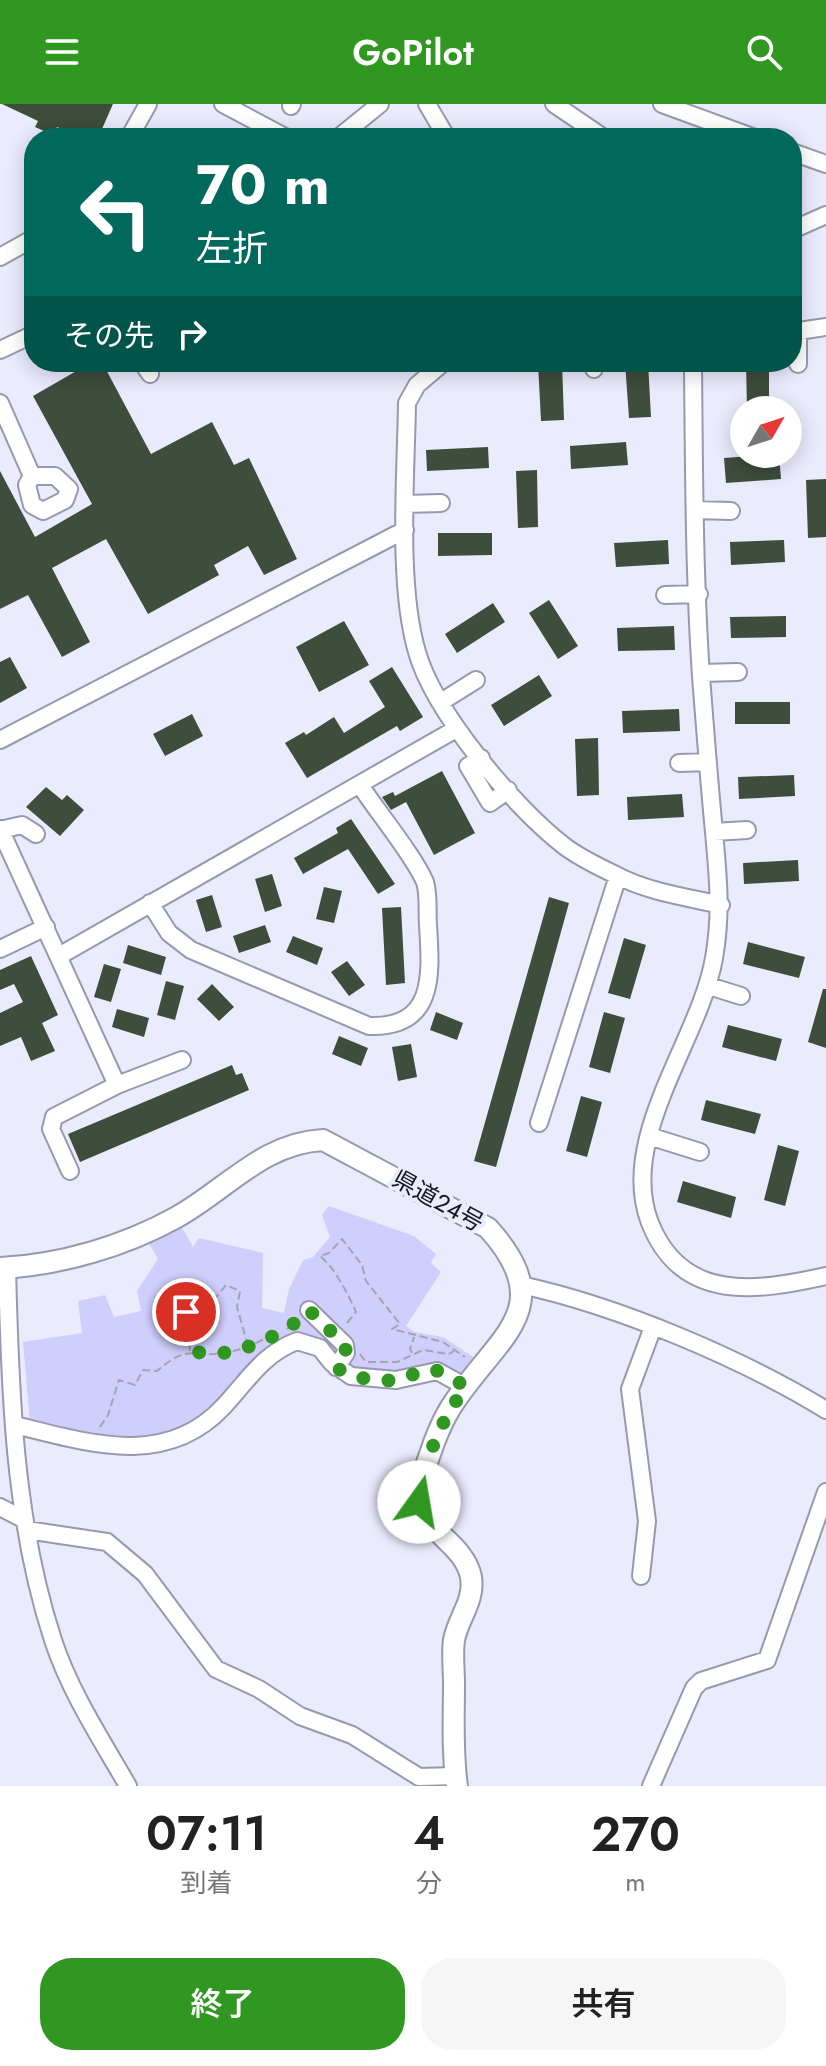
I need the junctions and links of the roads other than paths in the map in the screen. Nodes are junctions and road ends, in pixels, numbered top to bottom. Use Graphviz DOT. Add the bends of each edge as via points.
graph roads {
  1 [pos="148,104"];
  2 [pos="223,104"];
  3 [pos="380,104"];
  4 [pos="427,104"];
  5 [pos="554,104"];
  6 [pos="662,104"];
  7 [pos="135,128"];
  8 [pos="268,128"];
  9 [pos="350,128"];
  10 [pos="441,128"];
  11 [pos="589,128"];
  12 [pos="728,128"];
  13 [pos="802,156"];
  14 [pos="826,164"];
  15 [pos="826,215"];
  16 [pos="802,226"];
  17 [pos="24,244"];
  18 [pos="0,257"];
  19 [pos="826,327"];
  20 [pos="802,332"];
  21 [pos="24,339"];
  22 [pos="0,350"];
  23 [pos="432,372"];
  24 [pos="693,372"];
  25 [pos="0,403"];
  26 [pos="32,476"];
  27 [pos="441,503"];
  28 [pos="405,504"];
  29 [pos="695,510"];
  30 [pos="731,511"];
  31 [pos="405,530"];
  32 [pos="699,594"];
  33 [pos="665,595"];
  34 [pos="738,672"];
  35 [pos="701,673"];
  36 [pos="476,680"];
  37 [pos="441,702"];
  38 [pos="456,729"];
  39 [pos="0,740"];
  40 [pos="708,762"];
  41 [pos="679,763"];
  42 [pos="360,785"];
  43 [pos="0,829"];
  44 [pos="747,830"];
  45 [pos="714,832"];
  46 [pos="36,834"];
  47 [pos="618,876"];
  48 [pos="150,903"];
  49 [pos="721,905"];
  50 [pos="46,927"];
  51 [pos="0,949"];
  52 [pos="59,956"];
  53 [pos="709,986"];
  54 [pos="741,996"];
  55 [pos="182,1060"];
  56 [pos="117,1085"];
  57 [pos="539,1123"];
  58 [pos="649,1136"];
  59 [pos="700,1152"];
  60 [pos="70,1171"];
  61 [pos="3,1268"];
  62 [pos="826,1276"];
  63 [pos="521,1285"];
  64 [pos="309,1310"];
  65 [pos="653,1327"];
  66 [pos="336,1367"];
  67 [pos="466,1387"];
  68 [pos="826,1410"];
  69 [pos="15,1425"];
  70 [pos="826,1492"];
  71 [pos="0,1507"];
  72 [pos="25,1524"];
  73 [pos="641,1576"];
  74 [pos="456,1781"];
  75 [pos="128,1786"];
  76 [pos="651,1786"];
  1 -- 7 [label="street"];
  2 -- 8 [label="street"];
  3 -- 9 [label="street"];
  4 -- 10 [label="street"];
  5 -- 11 [label="street"];
  6 -- 12 [label="street"];
  13 -- 14 [label="street"];
  15 -- 16 [label="street"];
  17 -- 18 [label="street"];
  19 -- 20 [label="street"];
  21 -- 22 [label="street"];
  23 -- 28 [label="street" via="407,403"];
  24 -- 29 [label="street"];
  25 -- 26 [label="street"];
  27 -- 28 [label="street"];
  28 -- 31 [label="street"];
  29 -- 30 [label="street"];
  29 -- 32 [label="street"];
  31 -- 37 [label="street" via="410,624 425,675"];
  31 -- 39 [label="street"];
  32 -- 33 [label="street"];
  32 -- 35 [label="street"];
  34 -- 35 [label="street"];
  35 -- 40 [label="street"];
  36 -- 37 [label="street"];
  37 -- 38 [label="street"];
  38 -- 42 [label="street"];
  38 -- 47 [label="street" via="564,845"];
  40 -- 41 [label="street"];
  40 -- 45 [label="street"];
  42 -- 48 [label="street"];
  42 -- 48 [label="street" via="425,883 431,970 420,1006 407,1019 389,1027 369,1026 191,950 169,933"];
  43 -- 46 [label="street" via="22,825"];
  43 -- 50 [label="street"];
  44 -- 45 [label="street"];
  45 -- 49 [label="street"];
  47 -- 49 [label="street"];
  47 -- 57 [label="street"];
  48 -- 52 [label="street"];
  49 -- 53 [label="street"];
  50 -- 51 [label="street"];
  50 -- 52 [label="street"];
  52 -- 56 [label="street"];
  53 -- 54 [label="street"];
  53 -- 58 [label="street"];
  55 -- 56 [label="street"];
  56 -- 60 [label="street" via="54,1117 51,1129"];
  58 -- 59 [label="street"];
  58 -- 62 [label="street" via="645,1202 654,1231 676,1262 714,1284 735,1289"];
  61 -- 63 [label="main road, 県道24号" via="115,1247 180,1215 275,1151 323,1140 488,1228 508,1249"];
  61 -- 69 [label="street"];
  63 -- 65 [label="street" via="577,1297"];
  63 -- 67 [label="main road" via="519,1317"];
  64 -- 66 [label="street" via="345,1345"];
  65 -- 68 [label="street" via="792,1389"];
  65 -- 73 [label="street" via="630,1389 647,1521"];
  66 -- 67 [label="street" via="351,1376 396,1380 437,1371"];
  66 -- 69 [label="street" via="320,1348 297,1341 266,1358 207,1421 146,1448"];
  67 -- 74 [label="main road" via="450,1409 421,1481 419,1502 435,1533 467,1564 471,1579 471,1595 454,1640"];
  69 -- 72 [label="street"];
  70 -- 76 [label="street" via="767,1660 701,1681 694,1688"];
  71 -- 72 [label="street"];
  72 -- 74 [label="street" via="107,1542 145,1574 216,1669 300,1716 352,1735 419,1777"];
  72 -- 75 [label="street" via="53,1640 74,1692"];
}
